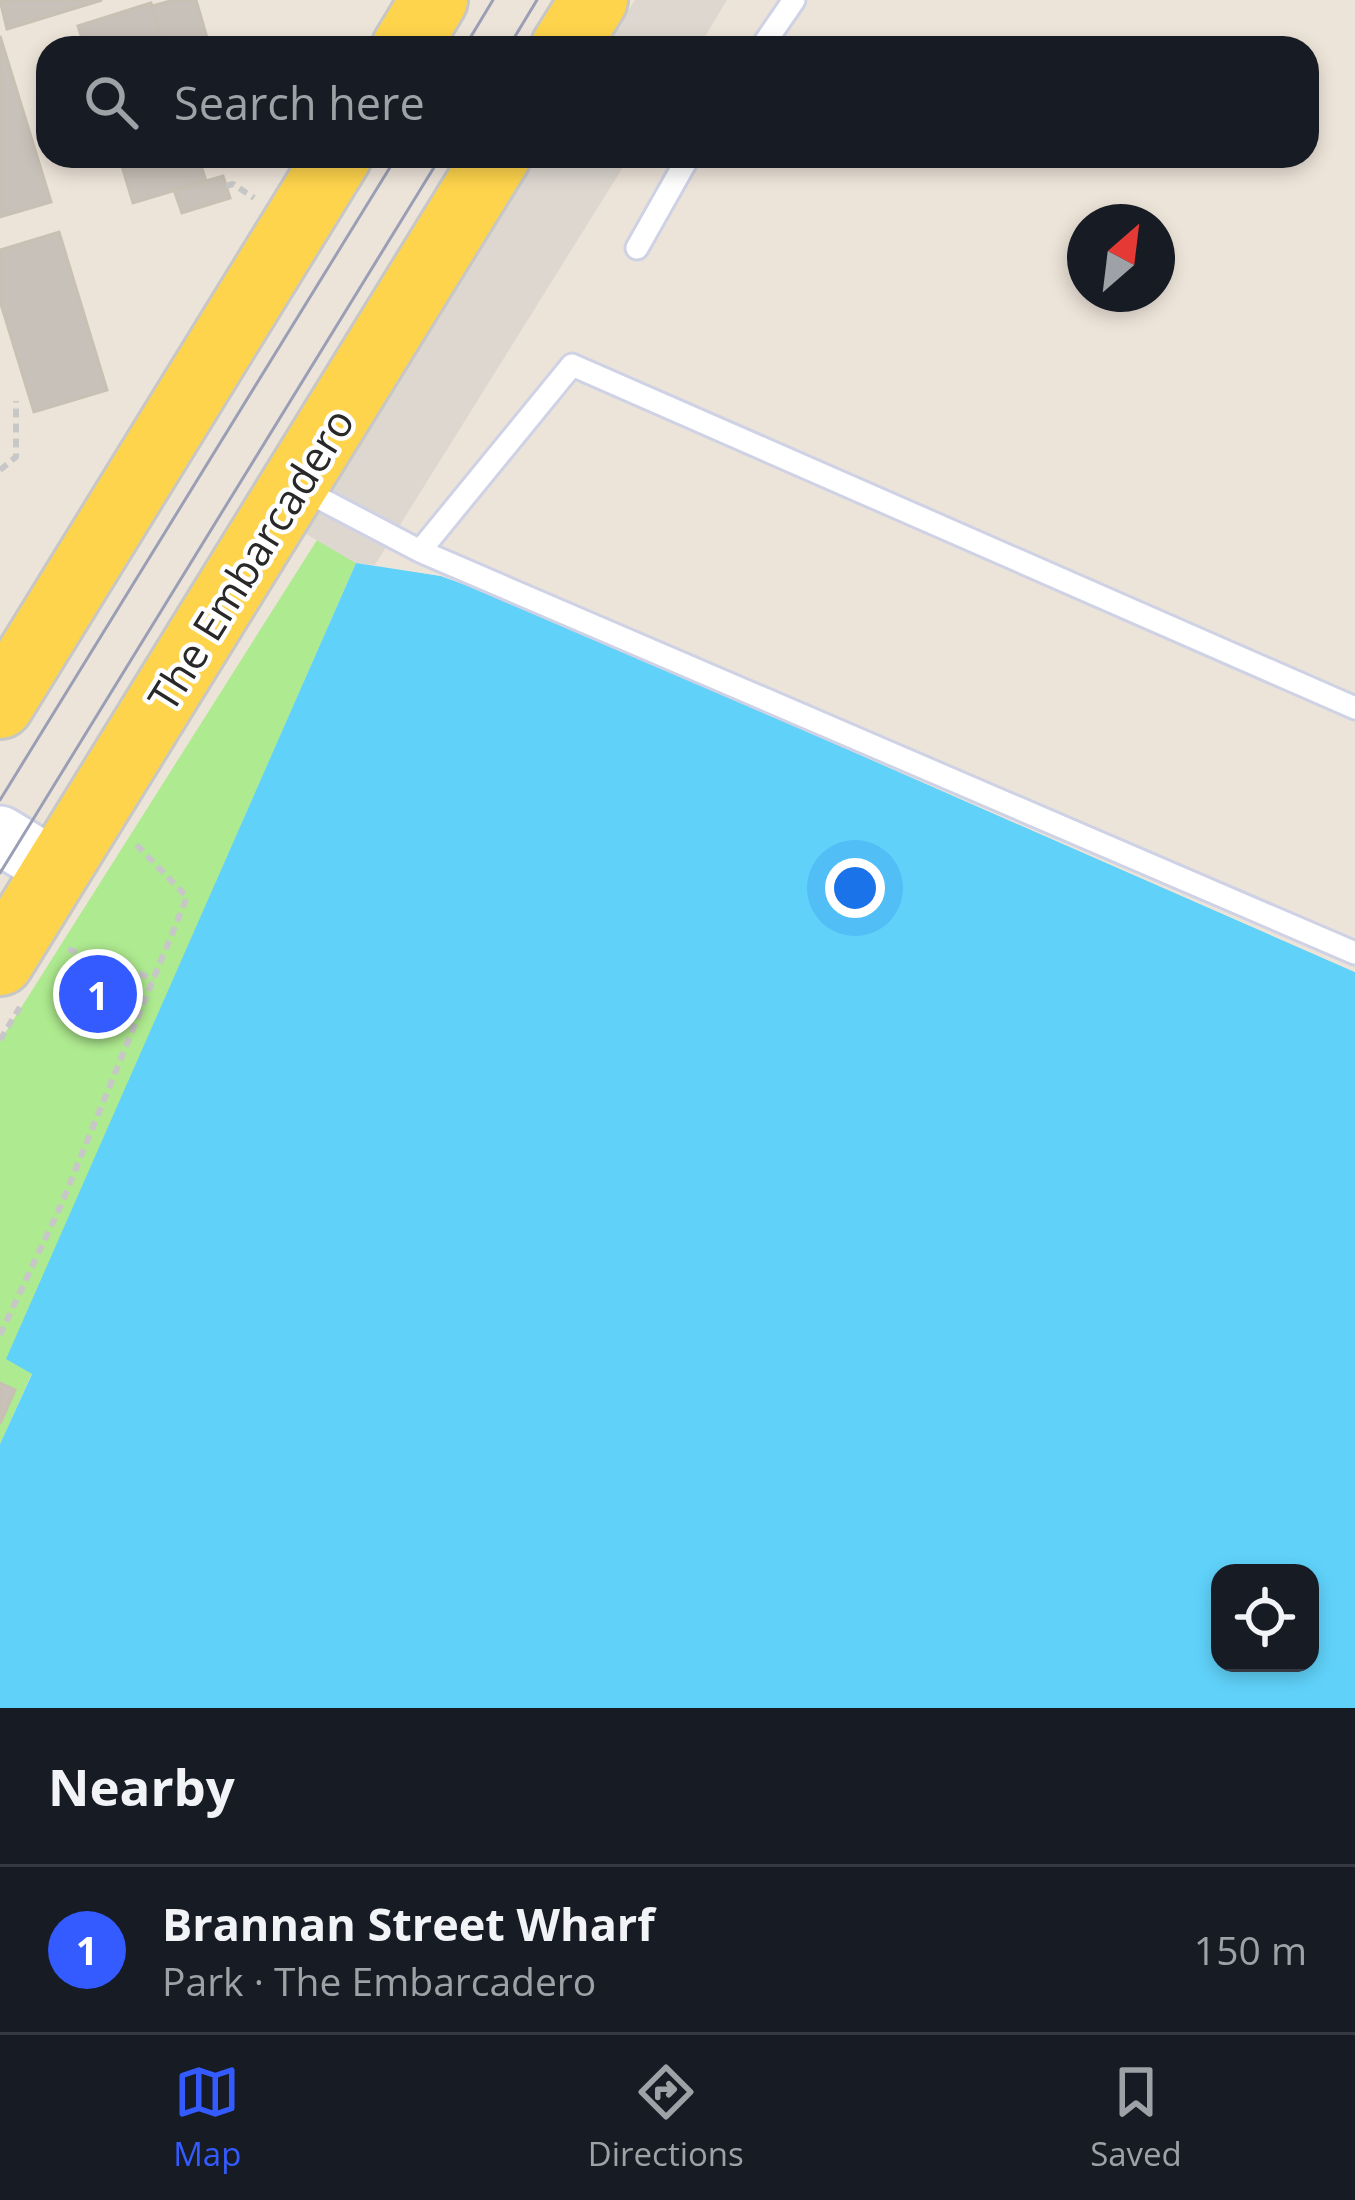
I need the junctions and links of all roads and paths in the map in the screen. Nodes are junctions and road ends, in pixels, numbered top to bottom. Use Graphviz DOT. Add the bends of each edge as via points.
graph roads {
  1 [pos="434,0"];
  2 [pos="594,0"];
  3 [pos="794,0"];
  4 [pos="412,36"];
  5 [pos="572,36"];
  6 [pos="768,36"];
  7 [pos="331,168"];
  8 [pos="490,168"];
  9 [pos="682,168"];
  10 [pos="226,186"];
  11 [pos="256,199"];
  12 [pos="637,248"];
  13 [pos="16,400"];
  14 [pos="0,470"];
  15 [pos="295,486"];
  16 [pos="420,551"];
  17 [pos="0,705"];
  18 [pos="1355,708"];
  19 [pos="0,835"];
  20 [pos="129,837"];
  21 [pos="59,871"];
  22 [pos="1355,953"];
  23 [pos="29,954"];
  24 [pos="154,979"];
  25 [pos="0,1335"];
  1 -- 4 [label="main road"];
  2 -- 5 [label="main road"];
  3 -- 6 [label="lane"];
  7 -- 17 [label="main road"];
  8 -- 15 [label="main road, The Embarcadero"];
  9 -- 12 [label="lane"];
  10 -- 11 [label="path"];
  13 -- 14 [label="path" via="16,457"];
  15 -- 16 [label="lane"];
  15 -- 21 [label="main road, The Embarcadero"];
  16 -- 18 [label="lane" via="572,365"];
  16 -- 22 [label="lane"];
  19 -- 21 [label="street"];
  20 -- 24 [label="path" via="188,898"];
  21 -- 23 [label="main road, The Embarcadero"];
  23 -- 24 [label="path"];
  24 -- 25 [label="path"];
}
